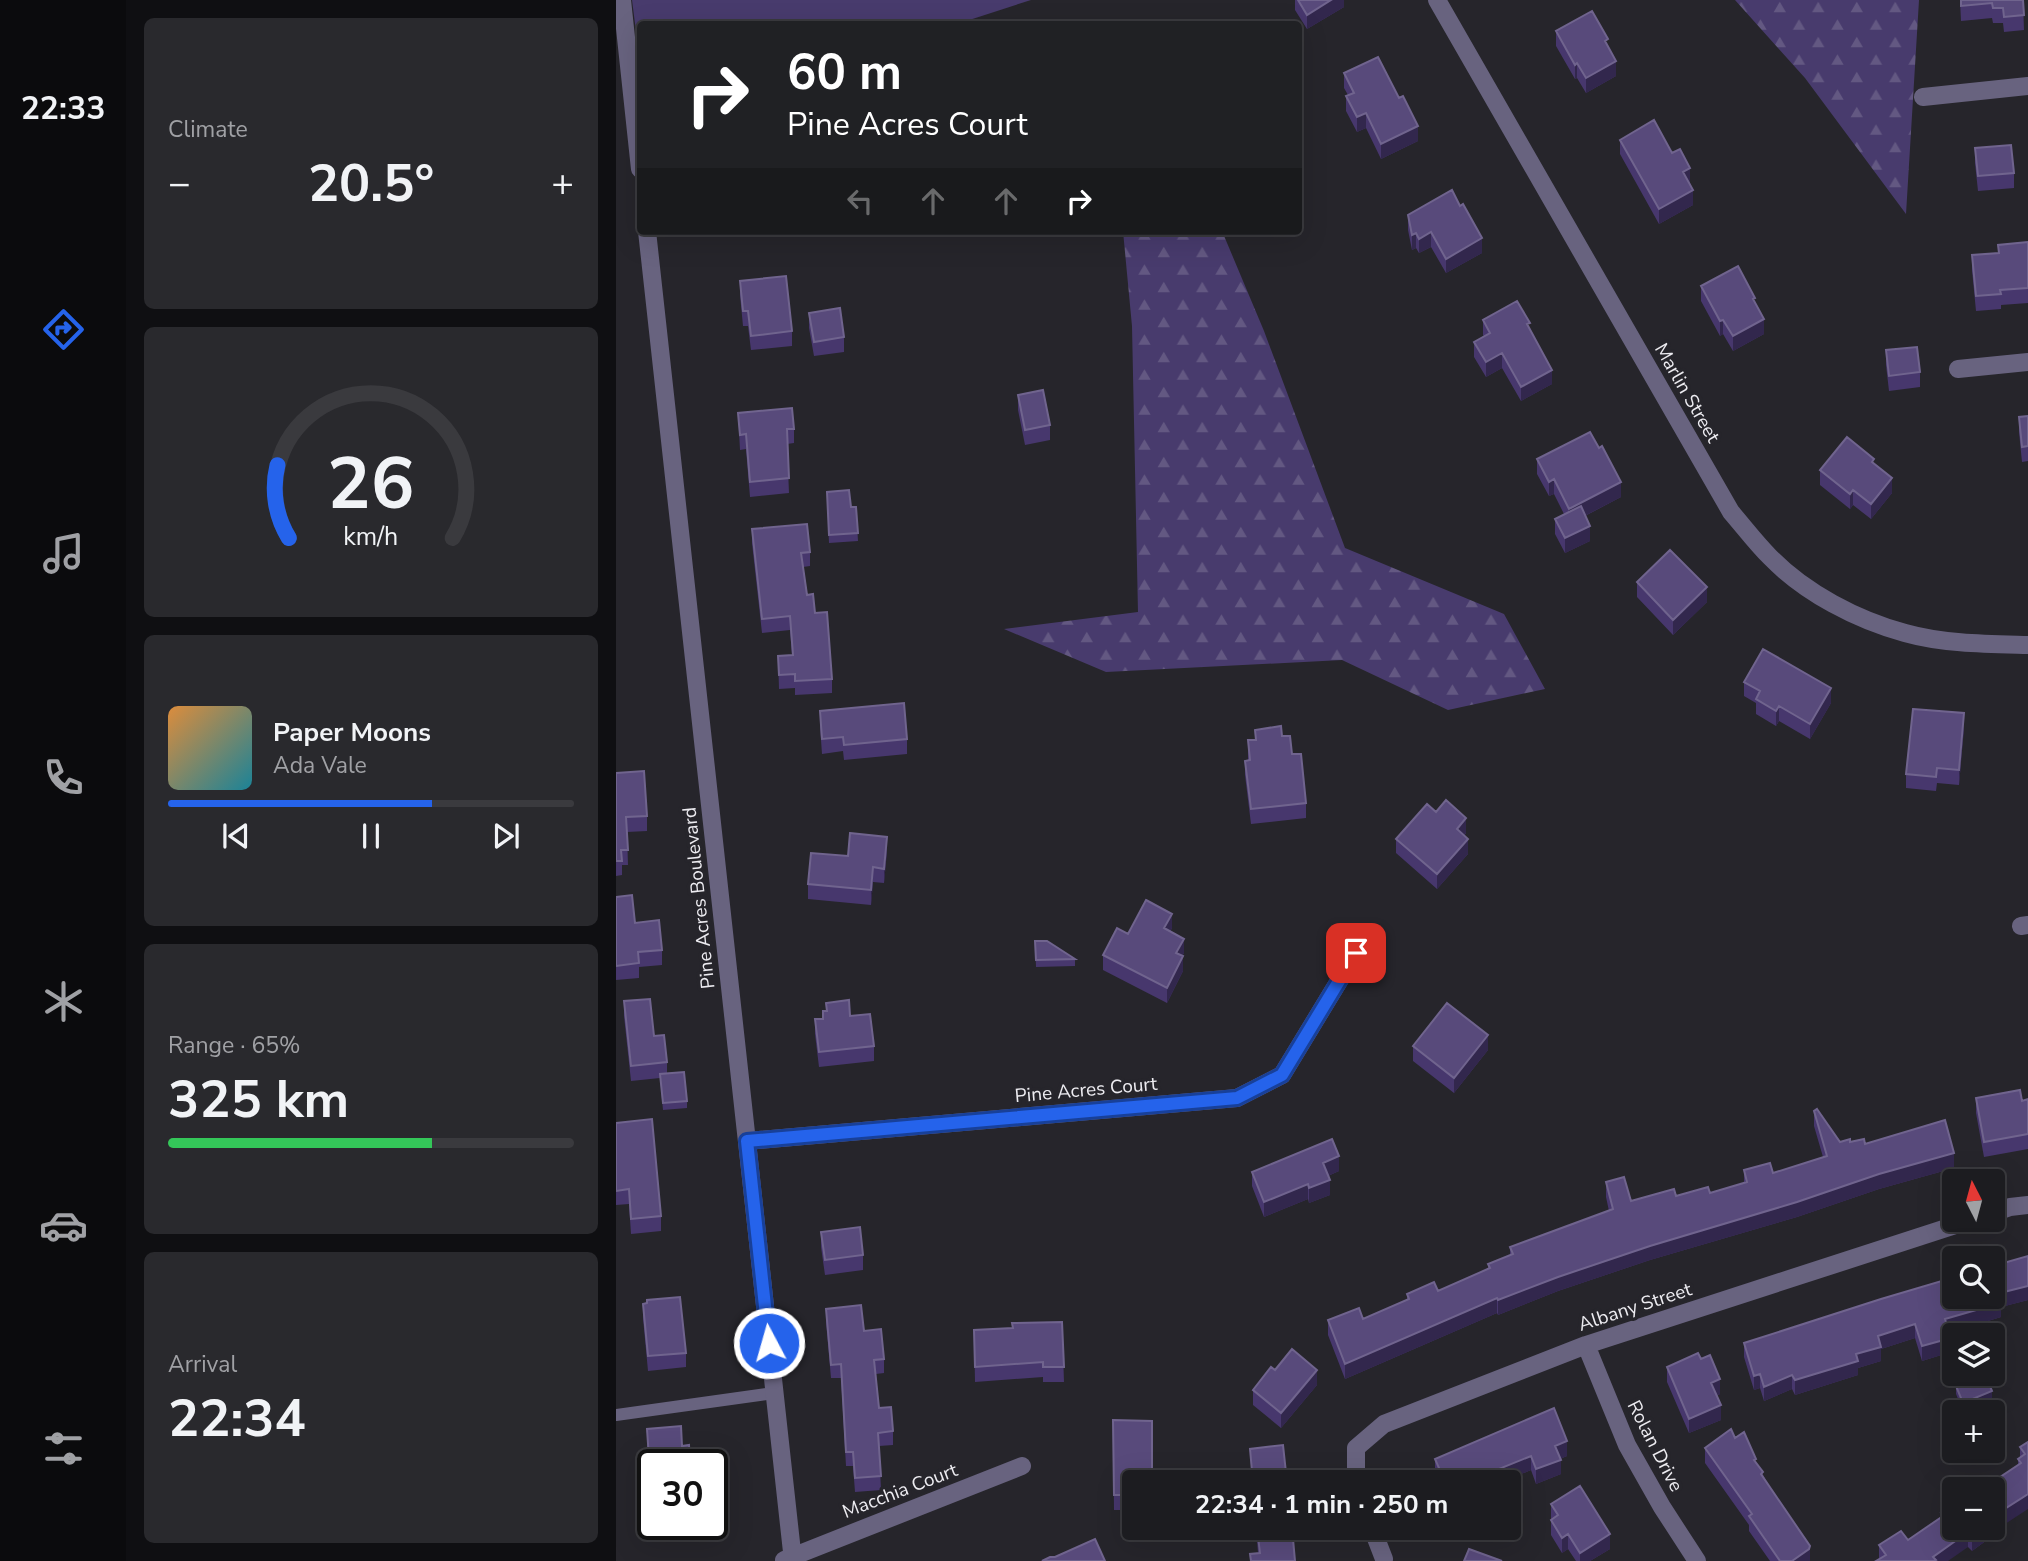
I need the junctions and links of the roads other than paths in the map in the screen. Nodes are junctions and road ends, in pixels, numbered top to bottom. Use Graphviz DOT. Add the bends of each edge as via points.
graph roads {
  1 [pos="622,0"];
  2 [pos="1437,0"];
  3 [pos="2028,86"];
  4 [pos="1923,97"];
  5 [pos="637,141"];
  6 [pos="647,235"];
  7 [pos="2028,362"];
  8 [pos="1958,369"];
  9 [pos="2028,645"];
  10 [pos="1356,953"];
  11 [pos="747,1141"];
  12 [pos="2028,1205"];
  13 [pos="2006,1208"];
  14 [pos="1942,1229"];
  15 [pos="1586,1345"];
  16 [pos="774,1393"];
  17 [pos="616,1415"];
  18 [pos="1022,1466"];
  19 [pos="1356,1470"];
  20 [pos="1377,1540"];
  21 [pos="789,1559"];
  22 [pos="1384,1559"];
  23 [pos="1697,1561"];
  1 -- 5 [label="street"];
  2 -- 9 [label="street, Marlin Street" via="1731,512 1772,558 1815,593 1906,634"];
  3 -- 4 [label="street"];
  6 -- 11 [label="street, Pine Acres Boulevard"];
  7 -- 8 [label="street"];
  10 -- 11 [label="street, Pine Acres Court" via="1282,1075 1237,1098"];
  11 -- 16 [label="street, Pine Acres Boulevard"];
  12 -- 13 [label="street"];
  14 -- 15 [label="street, Albany Street"];
  15 -- 19 [label="street, Albany Street" via="1384,1424 1356,1448"];
  15 -- 23 [label="street, Rolan Drive" via="1627,1445"];
  16 -- 17 [label="lane"];
  16 -- 21 [label="street, Pine Acres Boulevard"];
  18 -- 21 [label="street, Macchia Court"];
  20 -- 22 [label="street"];
}
